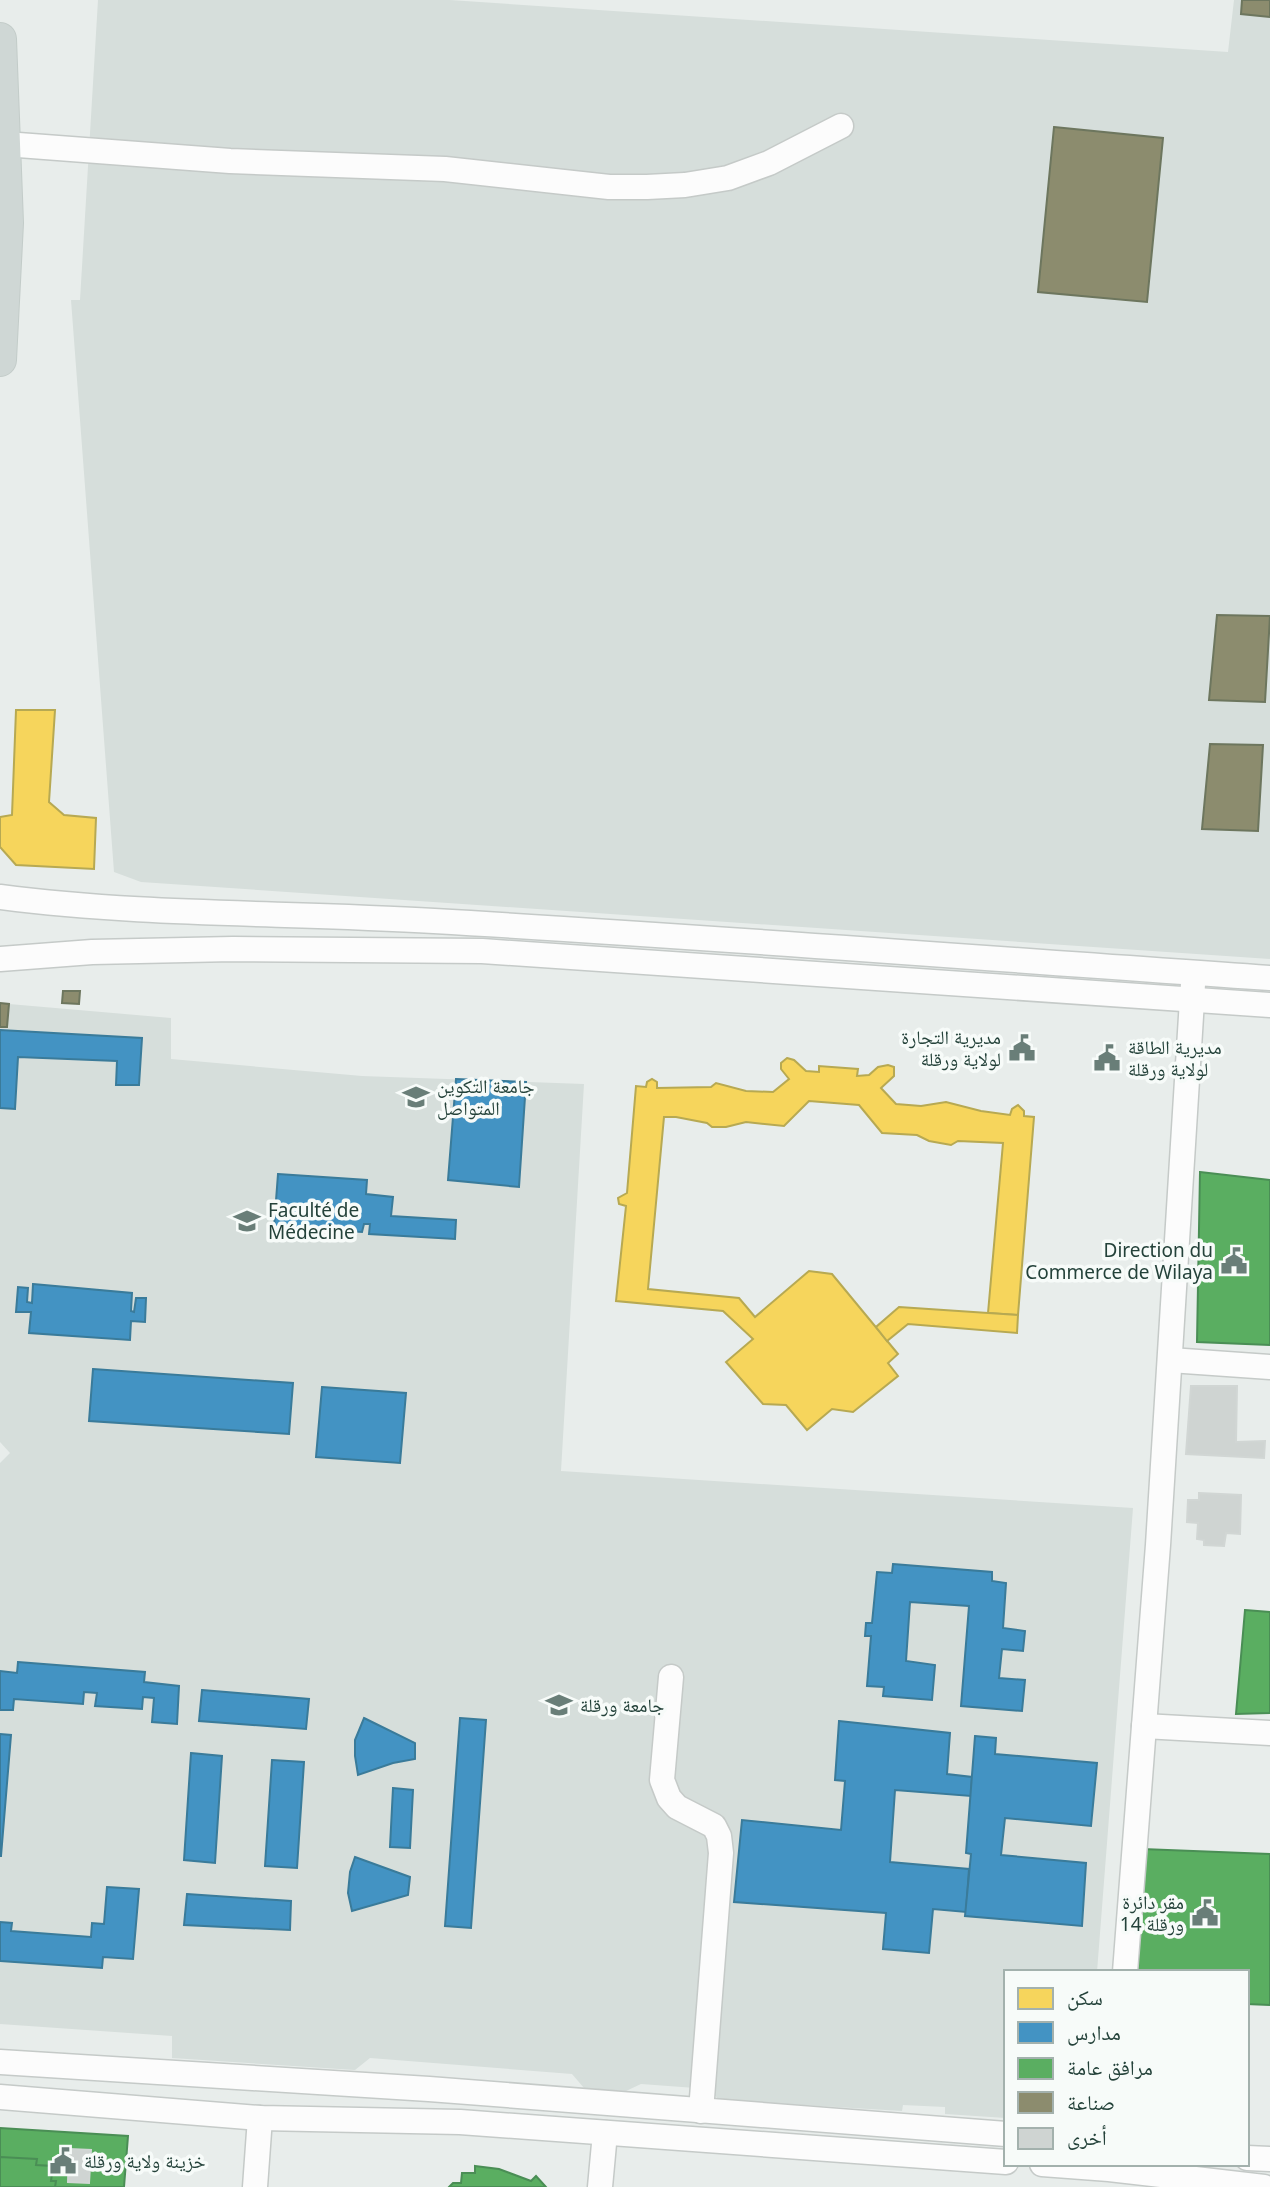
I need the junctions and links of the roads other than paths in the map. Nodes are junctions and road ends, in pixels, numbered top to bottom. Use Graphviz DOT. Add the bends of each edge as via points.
graph roads {
  1 [pos="0,39"];
  2 [pos="841,126"];
  3 [pos="5,144"];
  4 [pos="0,360"];
  5 [pos="0,897"];
  6 [pos="564,930"];
  7 [pos="744,941"];
  8 [pos="562,957"];
  9 [pos="0,960"];
  10 [pos="742,968"];
  11 [pos="1194,973"];
  12 [pos="1270,978"];
  13 [pos="1192,1000"];
  14 [pos="1270,1005"];
  15 [pos="1170,1360"];
  16 [pos="1270,1367"];
  17 [pos="671,1677"];
  18 [pos="1144,1726"];
  19 [pos="1270,1733"];
  20 [pos="1125,1970"];
  21 [pos="0,2062"];
  22 [pos="0,2097"];
  23 [pos="523,2097"];
  24 [pos="701,2111"];
  25 [pos="260,2118"];
  26 [pos="828,2121"];
  27 [pos="520,2127"];
  28 [pos="947,2130"];
  29 [pos="605,2133"];
  30 [pos="1004,2134"];
  31 [pos="826,2149"];
  32 [pos="946,2157"];
  33 [pos="1249,2158"];
  34 [pos="1270,2159"];
  35 [pos="1004,2162"];
  36 [pos="1057,2166"];
  37 [pos="1108,2173"];
  38 [pos="255,2187"];
  39 [pos="600,2187"];
  40 [pos="1264,2187"];
  1 -- 3 [label="main road"];
  2 -- 3 [label="street" via="769,163 728,178 647,187 445,169 230,161"];
  3 -- 4 [label="main road" via="7,223"];
  5 -- 6 [label="street"];
  6 -- 7 [label="street"];
  6 -- 8 [label="street"];
  7 -- 10 [label="street"];
  7 -- 11 [label="street"];
  8 -- 9 [label="street" via="482,951 233,949 92,952"];
  8 -- 10 [label="street"];
  10 -- 13 [label="street"];
  11 -- 12 [label="street"];
  11 -- 13 [label="street"];
  13 -- 14 [label="street"];
  13 -- 15 [label="street"];
  15 -- 16 [label="street"];
  15 -- 18 [label="street"];
  17 -- 24 [label="street" via="662,1780 677,1807 714,1826 720,1845"];
  18 -- 19 [label="street"];
  18 -- 20 [label="street"];
  21 -- 23 [label="street"];
  22 -- 25 [label="street"];
  23 -- 24 [label="street"];
  23 -- 27 [label="street"];
  24 -- 26 [label="street"];
  25 -- 27 [label="street"];
  25 -- 38 [label="street"];
  26 -- 28 [label="street"];
  26 -- 31 [label="street"];
  27 -- 29 [label="street"];
  28 -- 30 [label="street"];
  28 -- 32 [label="street"];
  29 -- 31 [label="street"];
  29 -- 39 [label="street"];
  31 -- 32 [label="street"];
  32 -- 35 [label="street"];
  33 -- 34 [label="street"];
  36 -- 37 [label="street"];
  37 -- 40 [label="street"];
}
